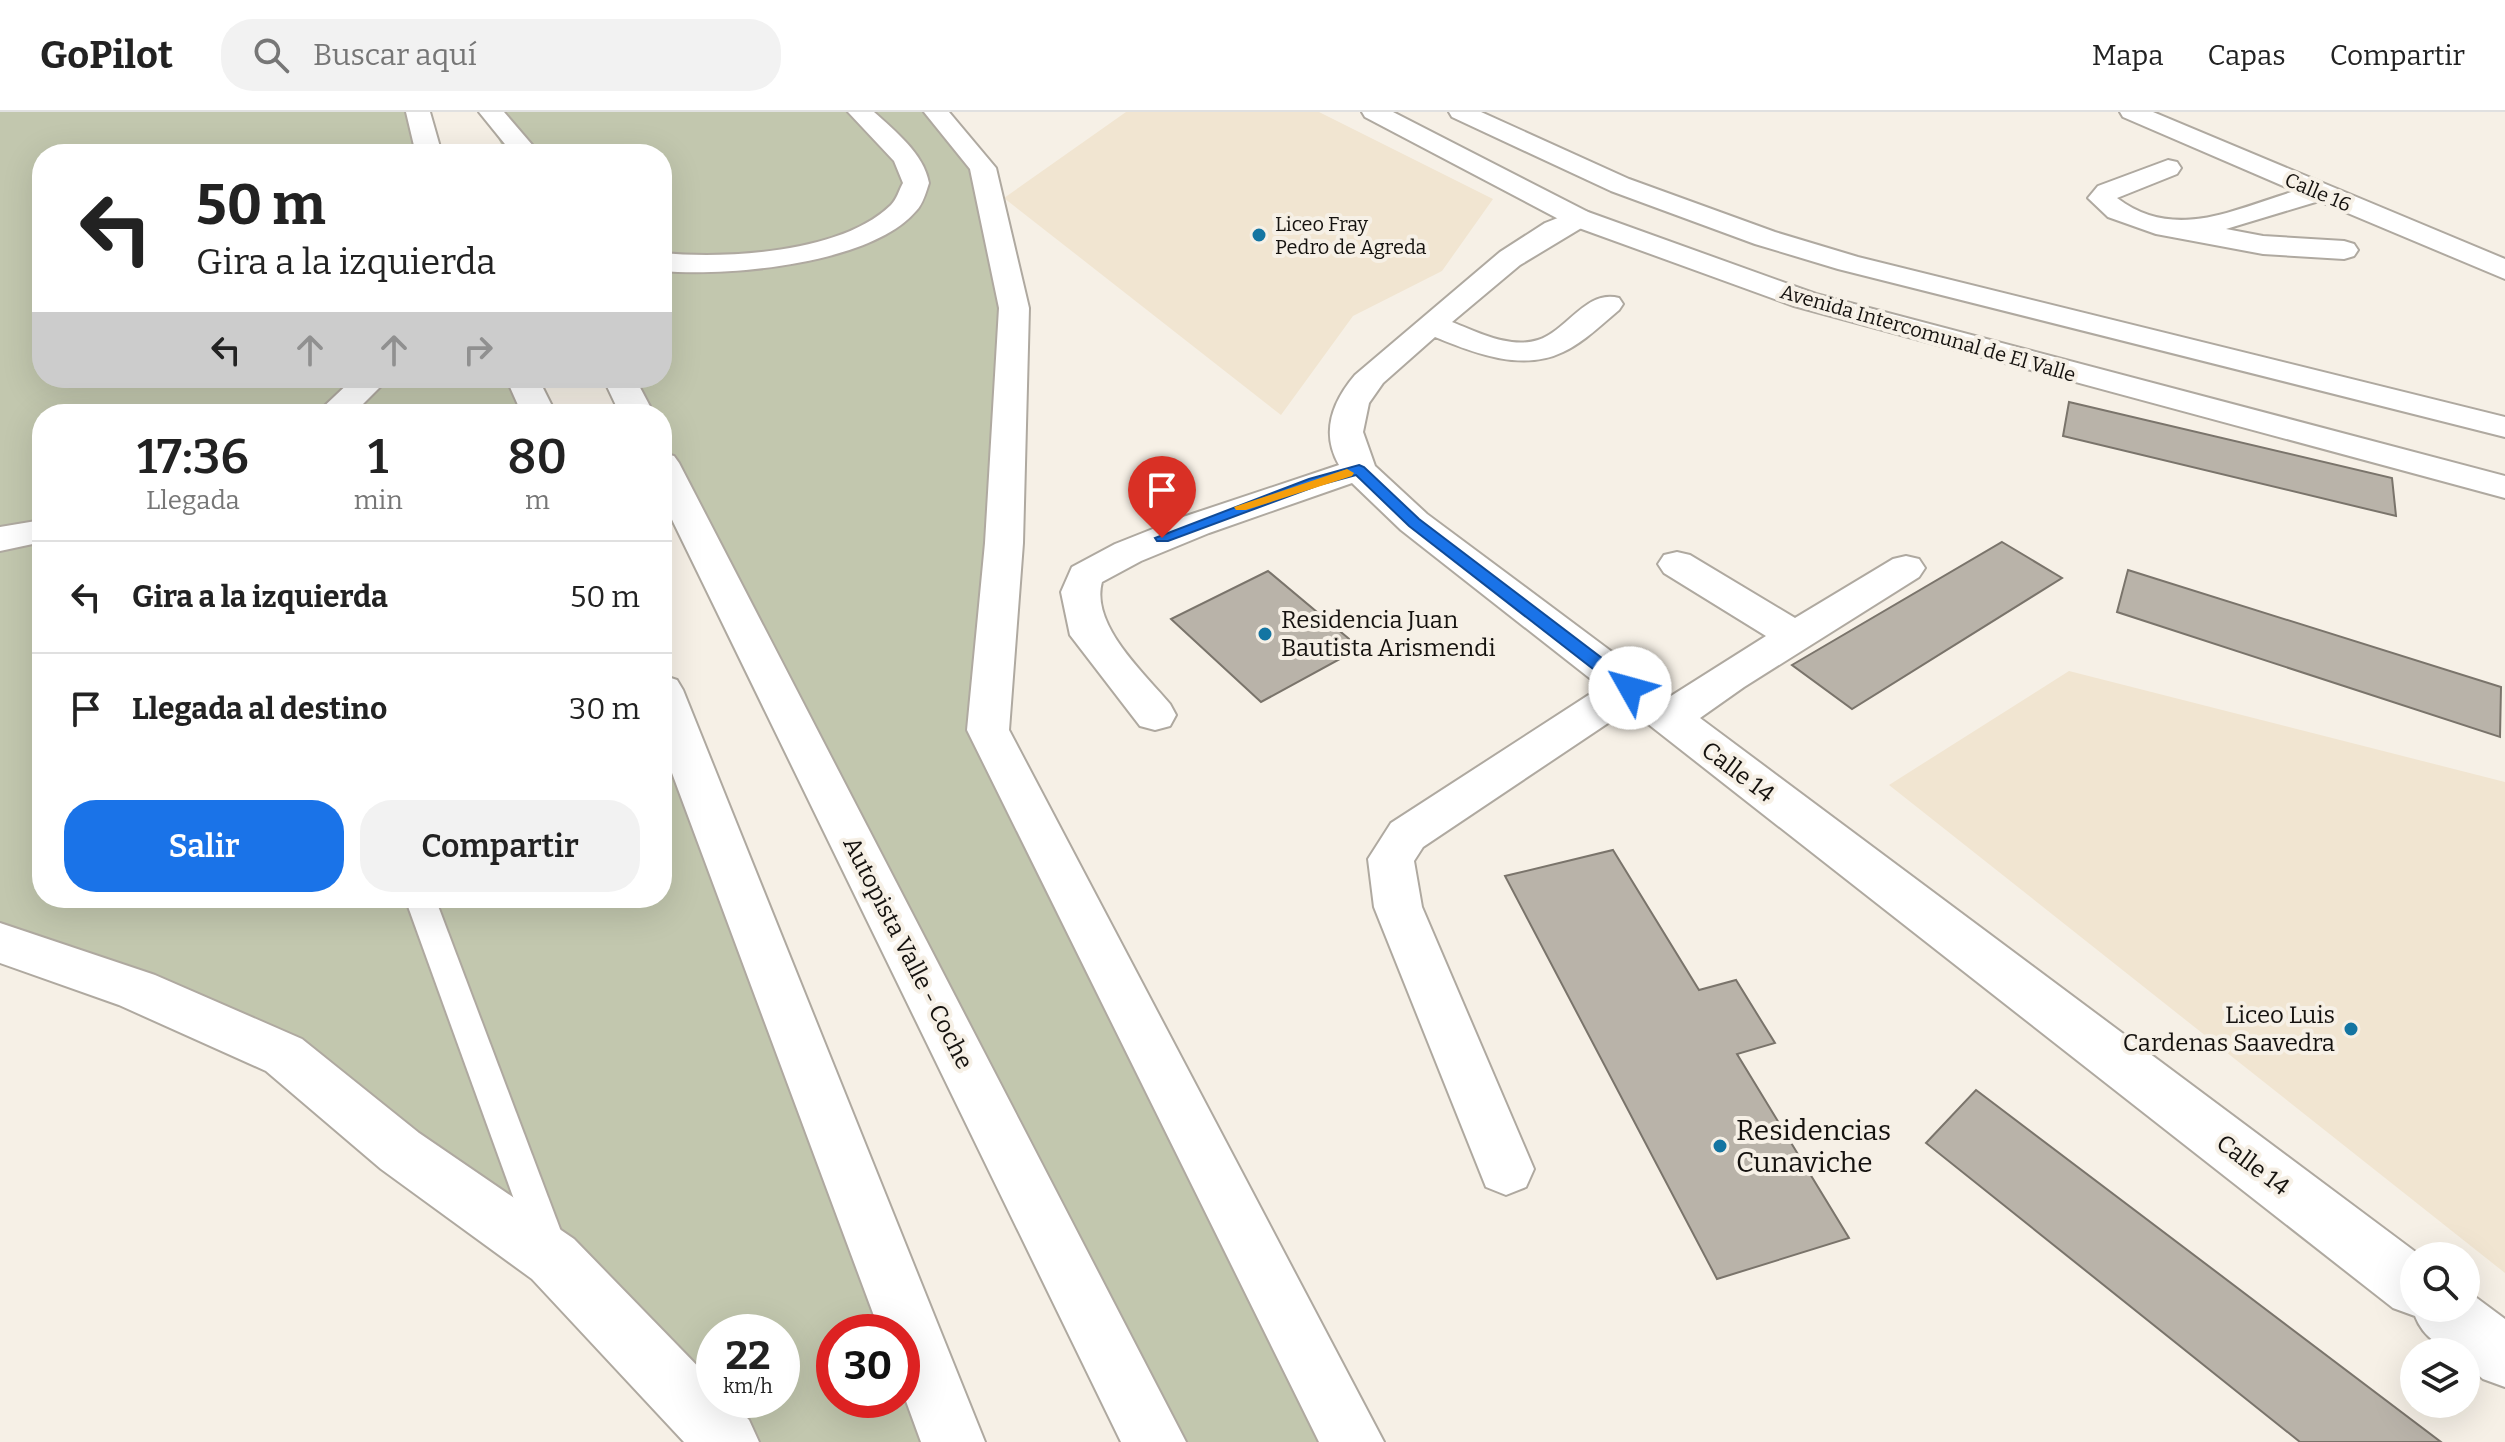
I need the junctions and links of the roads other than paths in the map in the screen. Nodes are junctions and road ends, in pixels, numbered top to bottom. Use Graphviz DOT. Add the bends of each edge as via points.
graph roads {
  1 [pos="418,112"];
  2 [pos="488,112"];
  3 [pos="860,112"];
  4 [pos="936,112"];
  5 [pos="1374,112"];
  6 [pos="1461,112"];
  7 [pos="2155,115"];
  8 [pos="426,144"];
  9 [pos="502,144"];
  10 [pos="518,144"];
  11 [pos="2168,168"];
  12 [pos="2320,192"];
  13 [pos="1578,218"];
  14 [pos="2191,231"];
  15 [pos="2344,250"];
  16 [pos="672,262"];
  17 [pos="2505,270"];
  18 [pos="1608,304"];
  19 [pos="1431,324"];
  20 [pos="362,388"];
  21 [pos="344,404"];
  22 [pos="2505,427"];
  23 [pos="1359,470"];
  24 [pos="672,483"];
  25 [pos="2505,487"];
  26 [pos="32,533"];
  27 [pos="0,539"];
  28 [pos="1677,564"];
  29 [pos="1906,568"];
  30 [pos="1795,636"];
  31 [pos="1630,688"];
  32 [pos="1155,715"];
  33 [pos="672,716"];
  34 [pos="1669,719"];
  35 [pos="424,908"];
  36 [pos="0,943"];
  37 [pos="1506,1169"];
  38 [pos="553,1259"];
  39 [pos="2400,1276"];
  40 [pos="2459,1322"];
  41 [pos="2505,1357"];
  42 [pos="727,1442"];
  43 [pos="953,1442"];
  44 [pos="1154,1442"];
  45 [pos="1352,1442"];
  1 -- 8 [label="main road"];
  2 -- 9 [label="main road"];
  2 -- 10 [label="main road"];
  3 -- 16 [label="main road" via="911,165 916,183 907,205 862,235 824,249 726,265"];
  4 -- 45 [label="main road" via="983,168 1014,308 1004,543 988,730"];
  5 -- 13 [label="main road, Avenida Intercomunal de El Valle"];
  6 -- 22 [label="main road, Avenida Intercomunal de El Valle" via="1620,185 1765,238"];
  7 -- 12 [label="main road, Calle 16"];
  11 -- 14 [label="main road" via="2102,198 2107,206 2153,225"];
  12 -- 14 [label="main road"];
  12 -- 17 [label="main road, Calle 16"];
  13 -- 19 [label="main road, Calle 14" via="1544,233"];
  13 -- 25 [label="main road, Avenida Intercomunal de El Valle" via="1805,300"];
  14 -- 15 [label="main road" via="2263,245"];
  18 -- 19 [label="main road" via="1549,348 1524,352 1504,351"];
  19 -- 23 [label="main road, Calle 14" via="1363,386 1352,403 1345,429"];
  20 -- 21 [label="main road"];
  23 -- 31 [label="main road, Calle 14" via="1414,522"];
  23 -- 32 [label="main road" via="1218,515 1107,561 1085,576 1080,592 1090,635"];
  24 -- 44 [label="main road, Autopista Valle - Coche"];
  26 -- 27 [label="main road"];
  28 -- 30 [label="main road"];
  29 -- 30 [label="main road"];
  30 -- 34 [label="main road"];
  31 -- 34 [label="main road, Calle 14"];
  31 -- 37 [label="main road" via="1407,835 1391,859 1398,907"];
  33 -- 43 [label="main road"];
  34 -- 39 [label="main road, Calle 14"];
  35 -- 38 [label="lane"];
  36 -- 38 [label="main road" via="137,990 284,1055 400,1151"];
  38 -- 42 [label="main road"];
  40 -- 41 [label="main road"];
}
